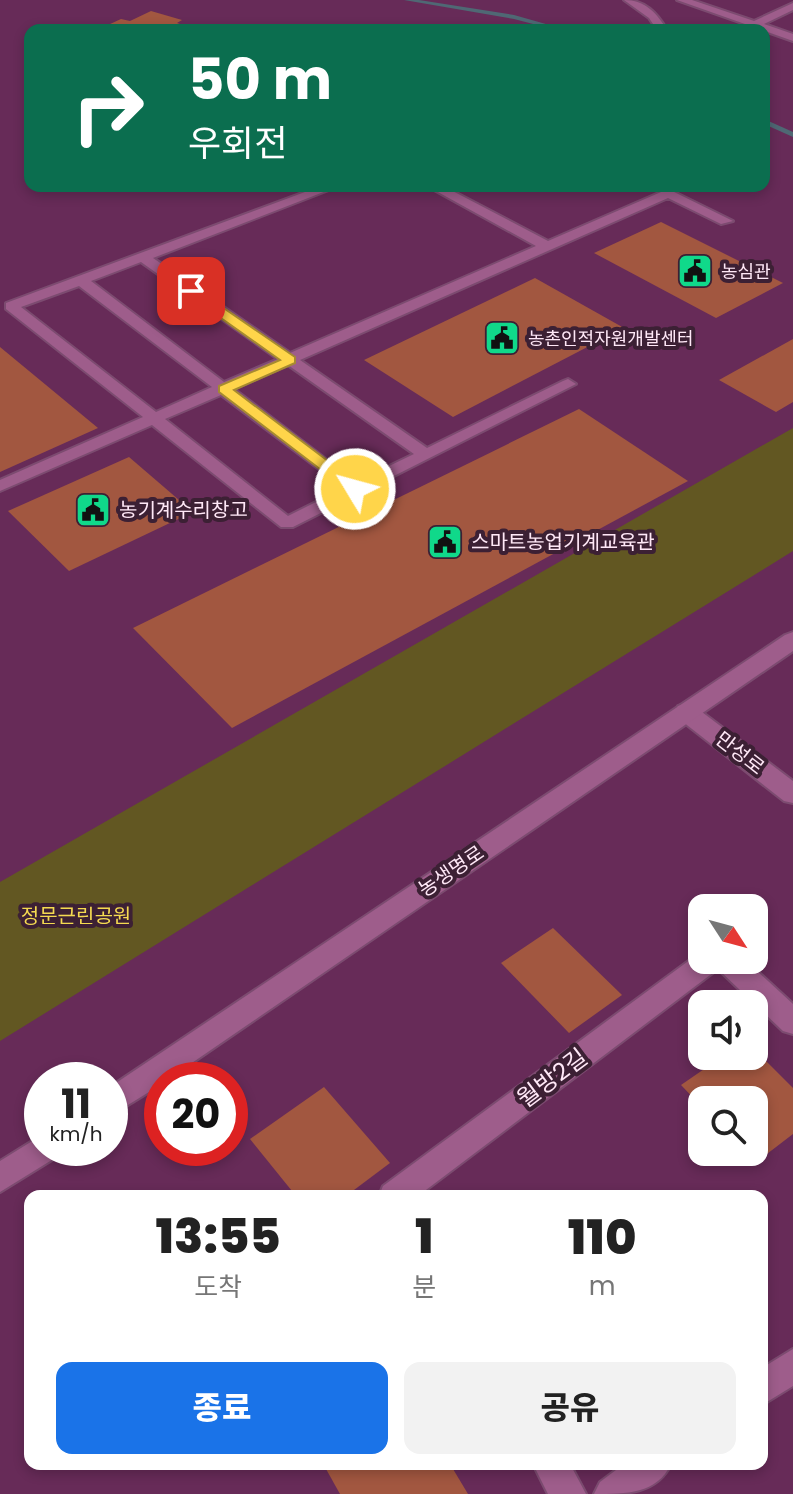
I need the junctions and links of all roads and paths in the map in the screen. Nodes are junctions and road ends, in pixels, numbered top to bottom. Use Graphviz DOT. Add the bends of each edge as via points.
graph roads {
  1 [pos="629,0"];
  2 [pos="682,0"];
  3 [pos="793,6"];
  4 [pos="658,24"];
  5 [pos="751,24"];
  6 [pos="756,24"];
  7 [pos="770,30"];
  8 [pos="793,38"];
  9 [pos="317,192"];
  10 [pos="444,192"];
  11 [pos="726,221"];
  12 [pos="547,246"];
  13 [pos="142,257"];
  14 [pos="80,280"];
  15 [pos="290,360"];
  16 [pos="568,384"];
  17 [pos="224,389"];
  18 [pos="155,420"];
  19 [pos="425,454"];
  20 [pos="0,486"];
  21 [pos="355,489"];
  22 [pos="793,640"];
  23 [pos="686,712"];
  24 [pos="793,794"];
  25 [pos="690,974"];
  26 [pos="742,974"];
  27 [pos="793,1022"];
  28 [pos="128,1091"];
  29 [pos="24,1162"];
  30 [pos="0,1178"];
  31 [pos="402,1190"];
  32 [pos="793,1366"];
  33 [pos="768,1384"];
  34 [pos="554,1470"];
  35 [pos="646,1470"];
  36 [pos="568,1494"];
  37 [pos="612,1494"];
  1 -- 4 [label="lane"];
  2 -- 5 [label="lane"];
  3 -- 6 [label="lane"];
  7 -- 8 [label="lane"];
  9 -- 13 [label="lane"];
  10 -- 12 [label="lane"];
  11 -- 12 [label="lane" via="668,193"];
  12 -- 15 [label="lane"];
  13 -- 14 [label="lane"];
  13 -- 15 [label="lane"];
  14 -- 17 [label="lane"];
  14 -- 18 [label="lane" via="11,306"];
  15 -- 17 [label="lane"];
  15 -- 19 [label="lane"];
  16 -- 19 [label="lane"];
  17 -- 18 [label="lane"];
  17 -- 21 [label="lane"];
  18 -- 20 [label="lane"];
  18 -- 21 [label="lane" via="287,523"];
  19 -- 21 [label="lane"];
  22 -- 23 [label="street, 농생명로"];
  23 -- 24 [label="street, 만성로"];
  23 -- 28 [label="street, 농생명로"];
  25 -- 31 [label="street, 월방2길"];
  26 -- 27 [label="street"];
  29 -- 30 [label="street"];
  32 -- 33 [label="street"];
  34 -- 36 [label="street"];
  35 -- 37 [label="street"];
}
